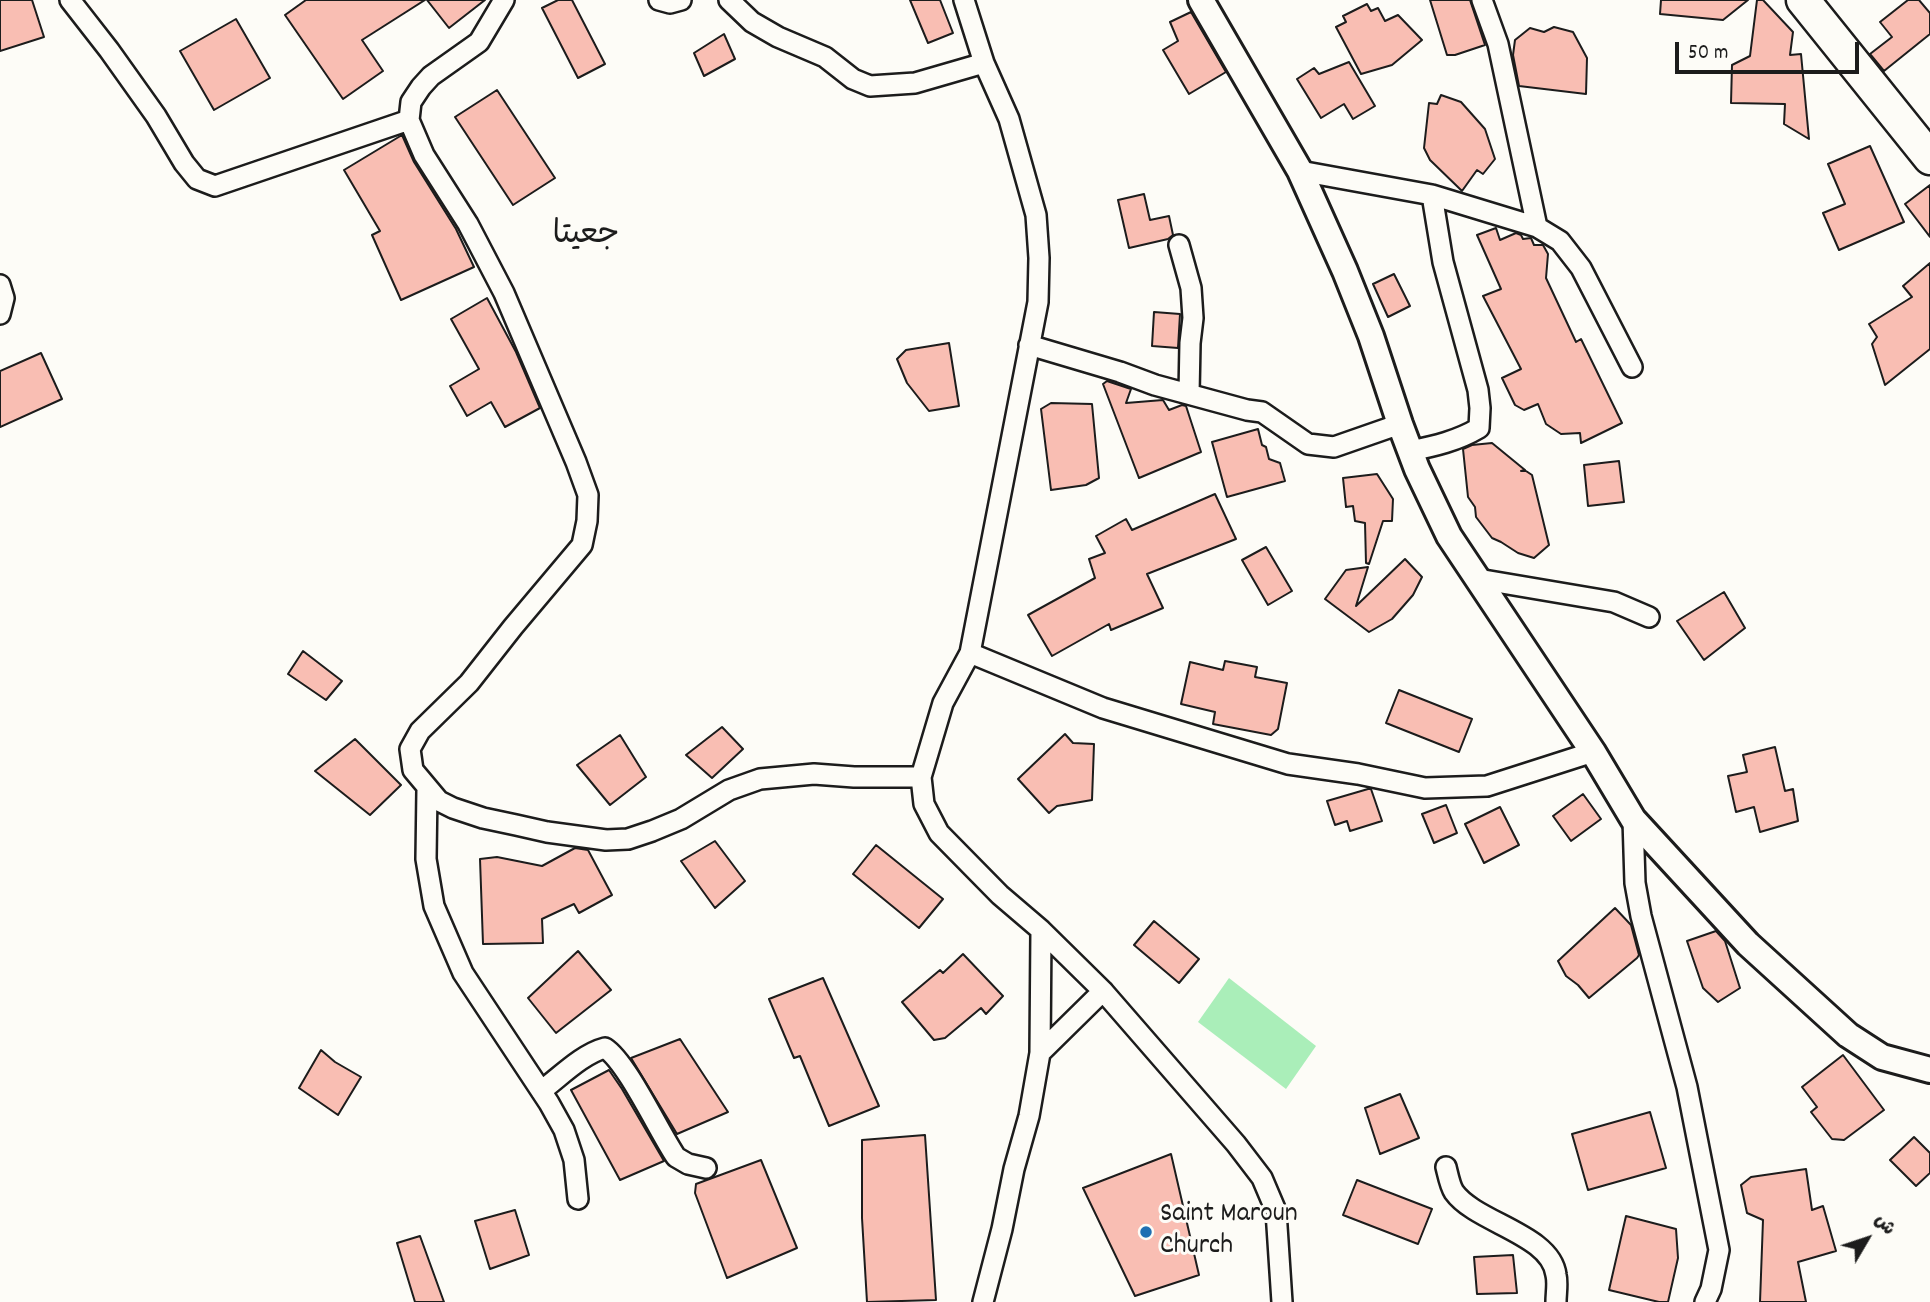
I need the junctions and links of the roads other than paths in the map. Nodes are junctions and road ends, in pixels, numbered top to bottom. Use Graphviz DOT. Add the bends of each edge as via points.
graph roads {
  1 [pos="70,0"];
  2 [pos="504,0"];
  3 [pos="659,0"];
  4 [pos="681,0"];
  5 [pos="729,0"];
  6 [pos="964,0"];
  7 [pos="1201,0"];
  8 [pos="1482,0"];
  9 [pos="1803,0"];
  10 [pos="984,63"];
  11 [pos="408,120"];
  12 [pos="1930,158"];
  13 [pos="1300,170"];
  14 [pos="1432,195"];
  15 [pos="1537,227"];
  16 [pos="1180,245"];
  17 [pos="0,285"];
  18 [pos="0,314"];
  19 [pos="1029,345"];
  20 [pos="1632,367"];
  21 [pos="1189,394"];
  22 [pos="1400,424"];
  23 [pos="1410,451"];
  24 [pos="1478,579"];
  25 [pos="1649,617"];
  26 [pos="970,653"];
  27 [pos="1593,752"];
  28 [pos="921,777"];
  29 [pos="427,789"];
  30 [pos="1633,819"];
  31 [pos="1041,930"];
  32 [pos="1103,991"];
  33 [pos="1040,1053"];
  34 [pos="1930,1070"];
  35 [pos="541,1091"];
  36 [pos="1446,1167"];
  37 [pos="706,1168"];
  38 [pos="578,1199"];
  39 [pos="983,1302"];
  40 [pos="1282,1302"];
  41 [pos="1556,1302"];
  42 [pos="1705,1302"];
  1 -- 11 [label="street" via="148,105 190,171 215,186"];
  2 -- 11 [label="street" via="479,42 421,87 411,102"];
  3 -- 4 [label="street"];
  5 -- 10 [label="street" via="752,22 825,57 870,86 915,83"];
  6 -- 10 [label="street"];
  7 -- 13 [label="street"];
  8 -- 15 [label="street" via="1498,44"];
  9 -- 12 [label="highway"];
  10 -- 19 [label="street" via="1009,119 1036,215 1038,302"];
  11 -- 29 [label="street" via="504,293 588,495 582,545 469,683 420,730 410,749 412,770"];
  13 -- 14 [label="street"];
  13 -- 22 [label="street" via="1371,336"];
  14 -- 15 [label="street"];
  14 -- 23 [label="street" via="1443,262 1478,390 1479,428 1441,445"];
  15 -- 20 [label="street" via="1560,241 1581,268"];
  16 -- 21 [label="street" via="1193,317"];
  17 -- 18 [label="street" via="4,298"];
  19 -- 21 [label="street"];
  19 -- 26 [label="street"];
  21 -- 22 [label="street" via="1262,412 1308,444 1334,447"];
  22 -- 23 [label="street"];
  23 -- 24 [label="street" via="1449,536"];
  24 -- 25 [label="street" via="1614,603"];
  24 -- 27 [label="street"];
  26 -- 27 [label="street" via="1103,708 1288,764 1425,788 1487,786"];
  26 -- 28 [label="street" via="943,703"];
  27 -- 30 [label="street"];
  28 -- 29 [label="street" via="814,774 760,779 729,790 652,831 606,840 483,818 439,801"];
  28 -- 31 [label="street" via="924,804 939,833"];
  29 -- 35 [label="street" via="426,859 434,906 463,973"];
  30 -- 34 [label="street" via="1748,944 1848,1035 1882,1057"];
  30 -- 42 [label="street" via="1641,916 1687,1087 1719,1250"];
  31 -- 32 [label="street"];
  31 -- 33 [label="street"];
  32 -- 33 [label="street"];
  32 -- 40 [label="street" via="1262,1178 1276,1211"];
  33 -- 39 [label="street"];
  35 -- 37 [label="street" via="605,1048 676,1157"];
  35 -- 38 [label="street" via="564,1130 574,1160"];
  36 -- 41 [label="street" via="1453,1191 1475,1212 1546,1253 1556,1273"];
}
